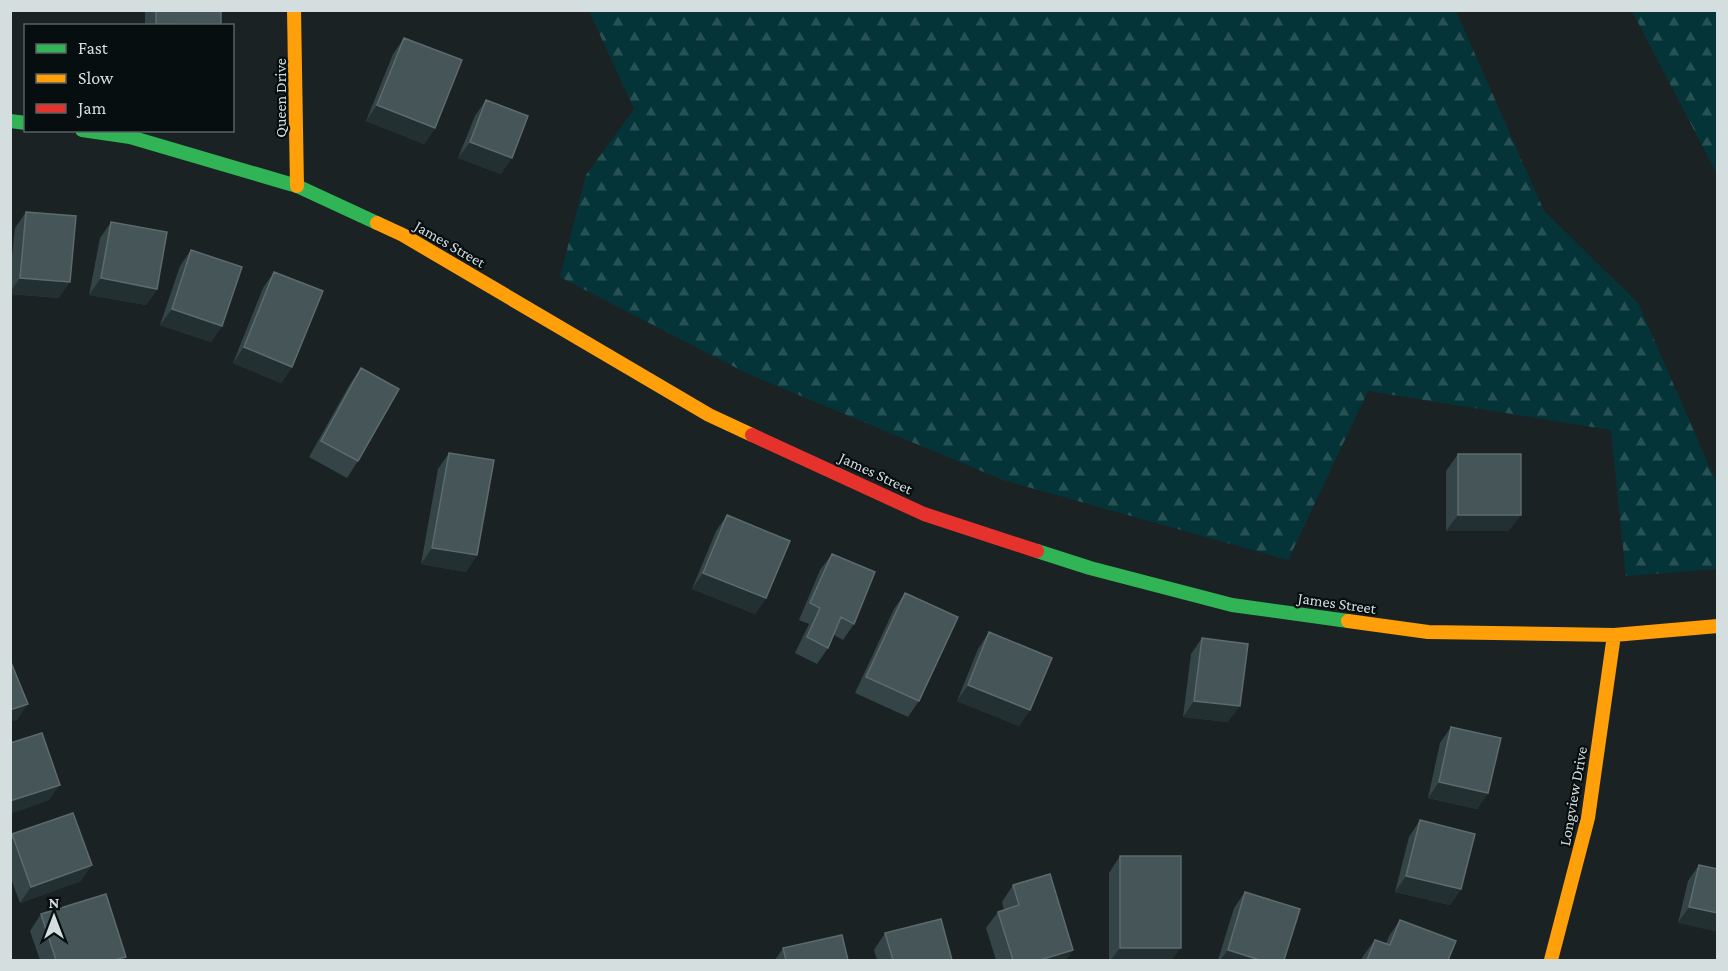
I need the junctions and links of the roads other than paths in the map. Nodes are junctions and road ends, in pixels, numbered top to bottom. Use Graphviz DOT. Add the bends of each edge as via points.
graph roads {
  1 [pos="294,10"];
  2 [pos="96,132"];
  3 [pos="297,186"];
  4 [pos="1718,626"];
  5 [pos="1614,635"];
  6 [pos="1551,960"];
  1 -- 3 [label="street, Queen Drive"];
  2 -- 3 [label="street, James Street" via="130,137"];
  3 -- 5 [label="street, James Street" via="403,235 709,414 924,514 1090,568 1232,605 1428,632"];
  4 -- 5 [label="street, James Street"];
  5 -- 6 [label="street, Longview Drive" via="1588,818"];
}
